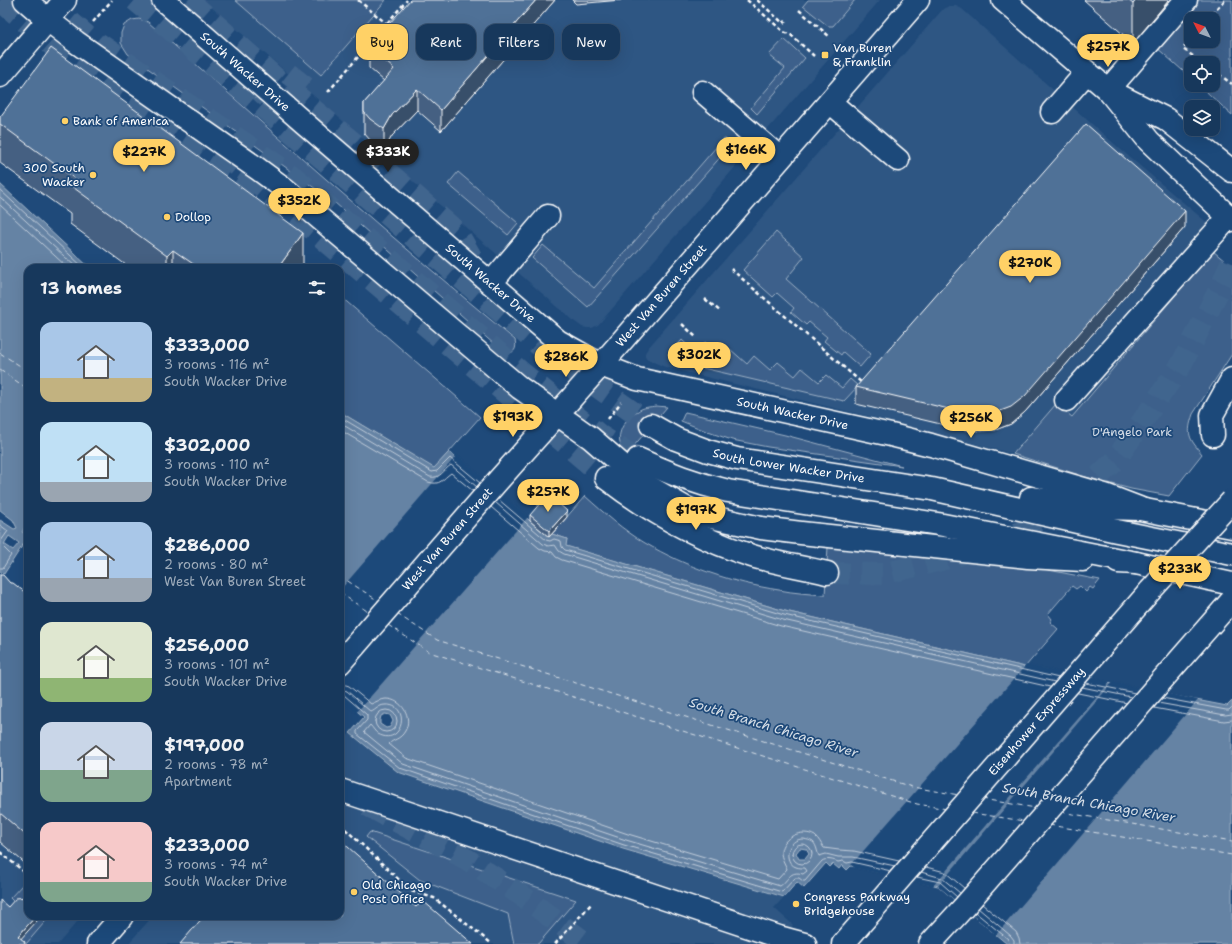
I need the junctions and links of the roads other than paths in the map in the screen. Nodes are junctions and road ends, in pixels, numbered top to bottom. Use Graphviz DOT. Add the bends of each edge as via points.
graph roads {
  1 [pos="24,0"];
  2 [pos="64,0"];
  3 [pos="163,0"];
  4 [pos="918,0"];
  5 [pos="1004,0"];
  6 [pos="1186,0"];
  7 [pos="48,20"];
  8 [pos="1087,72"];
  9 [pos="0,76"];
  10 [pos="1108,90"];
  11 [pos="704,92"];
  12 [pos="830,102"];
  13 [pos="1052,112"];
  14 [pos="780,158"];
  15 [pos="898,160"];
  16 [pos="1232,171"];
  17 [pos="548,216"];
  18 [pos="1230,219"];
  19 [pos="491,283"];
  20 [pos="601,365"];
  21 [pos="1232,379"];
  22 [pos="1066,400"];
  23 [pos="557,414"];
  24 [pos="651,425"];
  25 [pos="1213,435"];
  26 [pos="621,466"];
  27 [pos="932,489"];
  28 [pos="1231,502"];
  29 [pos="1140,509"];
  30 [pos="1232,527"];
  31 [pos="1232,554"];
  32 [pos="1136,563"];
  33 [pos="827,573"];
  34 [pos="1232,584"];
  35 [pos="1228,605"];
  36 [pos="344,658"];
  37 [pos="344,791"];
  38 [pos="119,920"];
  39 [pos="844,942"];
  40 [pos="98,944"];
  41 [pos="805,944"];
  42 [pos="930,944"];
  1 -- 7 [label="main road"];
  2 -- 7 [label="main road"];
  3 -- 19 [label="main road, South Wacker Drive"];
  4 -- 12 [label="main road, West Van Buren Street"];
  5 -- 8 [label="main road"];
  6 -- 10 [label="main road"];
  7 -- 9 [label="main road"];
  7 -- 23 [label="main road" via="285,189 520,388"];
  8 -- 10 [label="main road"];
  8 -- 13 [label="main road"];
  10 -- 16 [label="main road" via="1166,119"];
  10 -- 18 [label="main road" via="1149,141"];
  11 -- 14 [label="main road"];
  12 -- 14 [label="main road, West Van Buren Street"];
  12 -- 15 [label="main road"];
  14 -- 20 [label="main road, West Van Buren Street"];
  17 -- 19 [label="main road"];
  18 -- 22 [label="main road"];
  19 -- 20 [label="main road, South Wacker Drive" via="558,341"];
  20 -- 23 [label="main road, West Van Buren Street"];
  20 -- 29 [label="main road, South Wacker Drive" via="637,379 930,445 1105,495"];
  21 -- 25 [label="main road" via="1212,415"];
  23 -- 26 [label="main road" via="591,438"];
  23 -- 36 [label="main road, West Van Buren Street"];
  24 -- 27 [label="main road, South Lower Wacker Drive" via="708,451 737,459"];
  26 -- 32 [label="main road" via="670,474 728,491 938,524"];
  26 -- 32 [label="main road" via="644,484 702,515 761,528 1028,557"];
  26 -- 33 [label="main road" via="629,496 676,524 711,541 753,556"];
  27 -- 29 [label="main road" via="1006,494 1101,508"];
  27 -- 31 [label="main road"];
  28 -- 39 [label="main road, Eisenhower Expressway, bridge" via="1150,591"];
  29 -- 30 [label="main road"];
  32 -- 34 [label="main road"];
  35 -- 42 [label="main road"];
  37 -- 41 [label="main road" via="779,938"];
  38 -- 40 [label="main road"];
}
